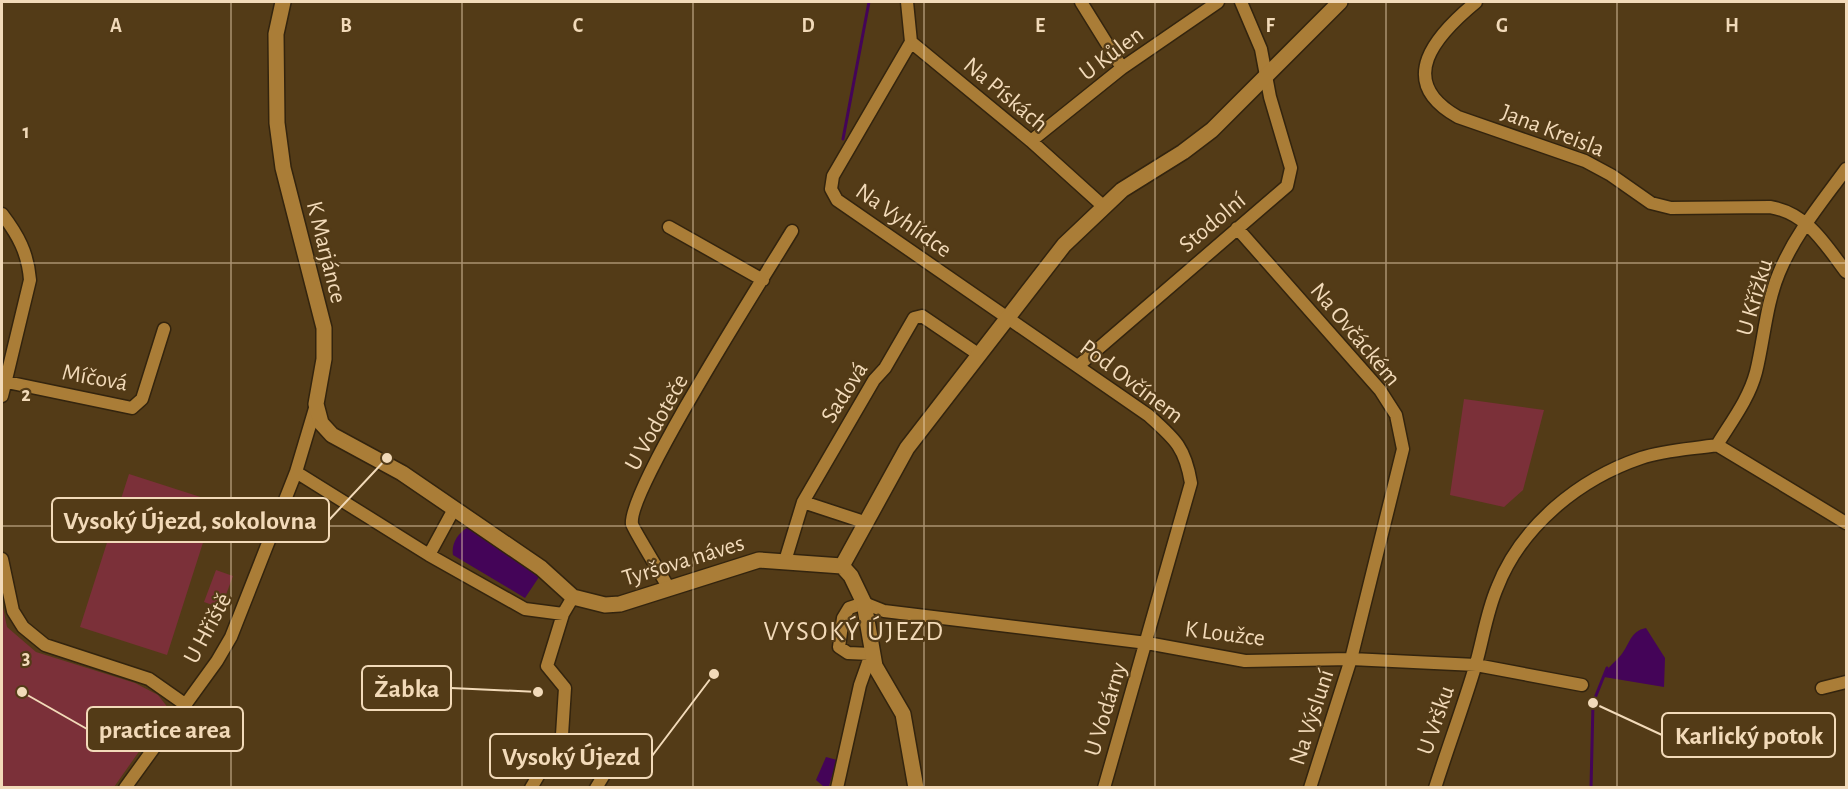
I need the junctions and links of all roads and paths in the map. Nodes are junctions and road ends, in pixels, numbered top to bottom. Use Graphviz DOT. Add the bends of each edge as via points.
graph roads {
  1 [pos="283,2"];
  2 [pos="907,2"];
  3 [pos="1080,2"];
  4 [pos="1218,2"];
  5 [pos="1241,2"];
  6 [pos="1340,2"];
  7 [pos="1470,3"];
  8 [pos="911,42"];
  9 [pos="1122,68"];
  10 [pos="1265,76"];
  11 [pos="1031,141"];
  12 [pos="1846,169"];
  13 [pos="1103,206"];
  14 [pos="2,214"];
  15 [pos="1806,223"];
  16 [pos="669,227"];
  17 [pos="1237,228"];
  18 [pos="792,231"];
  19 [pos="1846,272"];
  20 [pos="763,280"];
  21 [pos="1007,317"];
  22 [pos="164,329"];
  23 [pos="978,354"];
  24 [pos="1078,366"];
  25 [pos="3,381"];
  26 [pos="2,396"];
  27 [pos="316,404"];
  28 [pos="1717,445"];
  29 [pos="296,472"];
  30 [pos="803,502"];
  31 [pos="454,509"];
  32 [pos="864,522"];
  33 [pos="1846,523"];
  34 [pos="429,555"];
  35 [pos="2,559"];
  36 [pos="785,561"];
  37 [pos="842,566"];
  38 [pos="668,587"];
  39 [pos="573,597"];
  40 [pos="864,603"];
  41 [pos="563,614"];
  42 [pos="1147,643"];
  43 [pos="871,654"];
  44 [pos="1351,659"];
  45 [pos="1476,665"];
  46 [pos="1846,682"];
  47 [pos="1582,685"];
  48 [pos="1822,688"];
  49 [pos="186,705"];
  50 [pos="610,765"];
  51 [pos="125,788"];
  52 [pos="531,788"];
  53 [pos="596,788"];
  54 [pos="837,788"];
  55 [pos="916,788"];
  56 [pos="1104,788"];
  57 [pos="1310,788"];
  58 [pos="1435,788"];
  1 -- 27 [label="street, K Marjánce" via="276,34 276,110 283,168 324,328 324,359"];
  2 -- 8 [label="street"];
  3 -- 9 [label="street"];
  4 -- 9 [label="street, U Kůlen"];
  5 -- 10 [label="street" via="1261,49"];
  6 -- 10 [label="street"];
  7 -- 15 [label="street, Jana Kreisla" via="1430,50 1424,67 1427,87 1441,107 1458,117 1585,161 1651,203 1671,208 1770,207 1786,210"];
  8 -- 11 [label="street, Na Pískách"];
  8 -- 21 [label="street, Na Vyhlídce" via="833,176 831,189 837,200"];
  9 -- 11 [label="street, U Kůlen"];
  10 -- 13 [label="street" via="1212,130"];
  10 -- 17 [label="street, Stodolní" via="1292,168 1291,178 1287,186"];
  11 -- 13 [label="street, Na Pískách"];
  12 -- 15 [label="street, U Křížku"];
  13 -- 21 [label="street" via="1064,245"];
  14 -- 25 [label="street" via="22,245 30,280"];
  15 -- 19 [label="street"];
  15 -- 28 [label="street, U Křížku" via="1778,275 1755,374 1745,400"];
  16 -- 20 [label="street"];
  17 -- 24 [label="street, Stodolní"];
  17 -- 44 [label="street, Na Ovčáckém" via="1380,390 1396,415 1403,449"];
  18 -- 20 [label="street, U Vodoteče"];
  20 -- 38 [label="street, U Vodoteče" via="660,453 634,507 632,525"];
  21 -- 23 [label="street"];
  21 -- 24 [label="street, Pod Ovčínem"];
  22 -- 25 [label="street, Míčová" via="142,399 132,408"];
  23 -- 30 [label="street, Sadová" via="922,316 914,318"];
  23 -- 32 [label="street" via="907,448"];
  24 -- 42 [label="street, Pod Ovčínem" via="1148,415 1178,441 1187,460 1191,483"];
  25 -- 26 [label="street"];
  27 -- 29 [label="street"];
  27 -- 31 [label="street, Tyršova náves" via="321,423 332,435 402,473"];
  28 -- 33 [label="street"];
  28 -- 45 [label="street, U Vršku" via="1644,457 1584,485 1558,506 1534,528 1497,586"];
  29 -- 34 [label="street"];
  29 -- 49 [label="street, U Hřiště" via="243,611 217,661"];
  30 -- 32 [label="street"];
  30 -- 36 [label="street, Sadová"];
  31 -- 34 [label="street"];
  31 -- 39 [label="street, Tyršova náves" via="541,568"];
  32 -- 37 [label="street"];
  34 -- 41 [label="street" via="525,609"];
  35 -- 49 [label="street" via="13,611 23,627 45,645 149,679"];
  36 -- 37 [label="street, Tyršova náves"];
  36 -- 38 [label="street, Tyršova náves" via="746,562"];
  37 -- 40 [label="street"];
  38 -- 39 [label="street, Tyršova náves" via="620,604 605,605"];
  39 -- 41 [label="street"];
  40 -- 42 [label="street, K Loužce" via="884,611"];
  40 -- 43 [label="street"];
  40 -- 43 [label="street" via="849,608 843,618 839,647 848,653"];
  41 -- 52 [label="street" via="547,666 565,688 562,735"];
  42 -- 44 [label="street, K Loužce" via="1245,661"];
  42 -- 56 [label="street, U Vodárny"];
  43 -- 54 [label="street"];
  43 -- 55 [label="street" via="905,720"];
  44 -- 45 [label="street, K Loužce"];
  44 -- 57 [label="street, Na Výsluní"];
  45 -- 47 [label="street, K Loužce"];
  45 -- 58 [label="street, U Vršku"];
  46 -- 48 [label="street"];
  49 -- 51 [label="street, U Hřiště"];
  50 -- 53 [label="street"];
}
